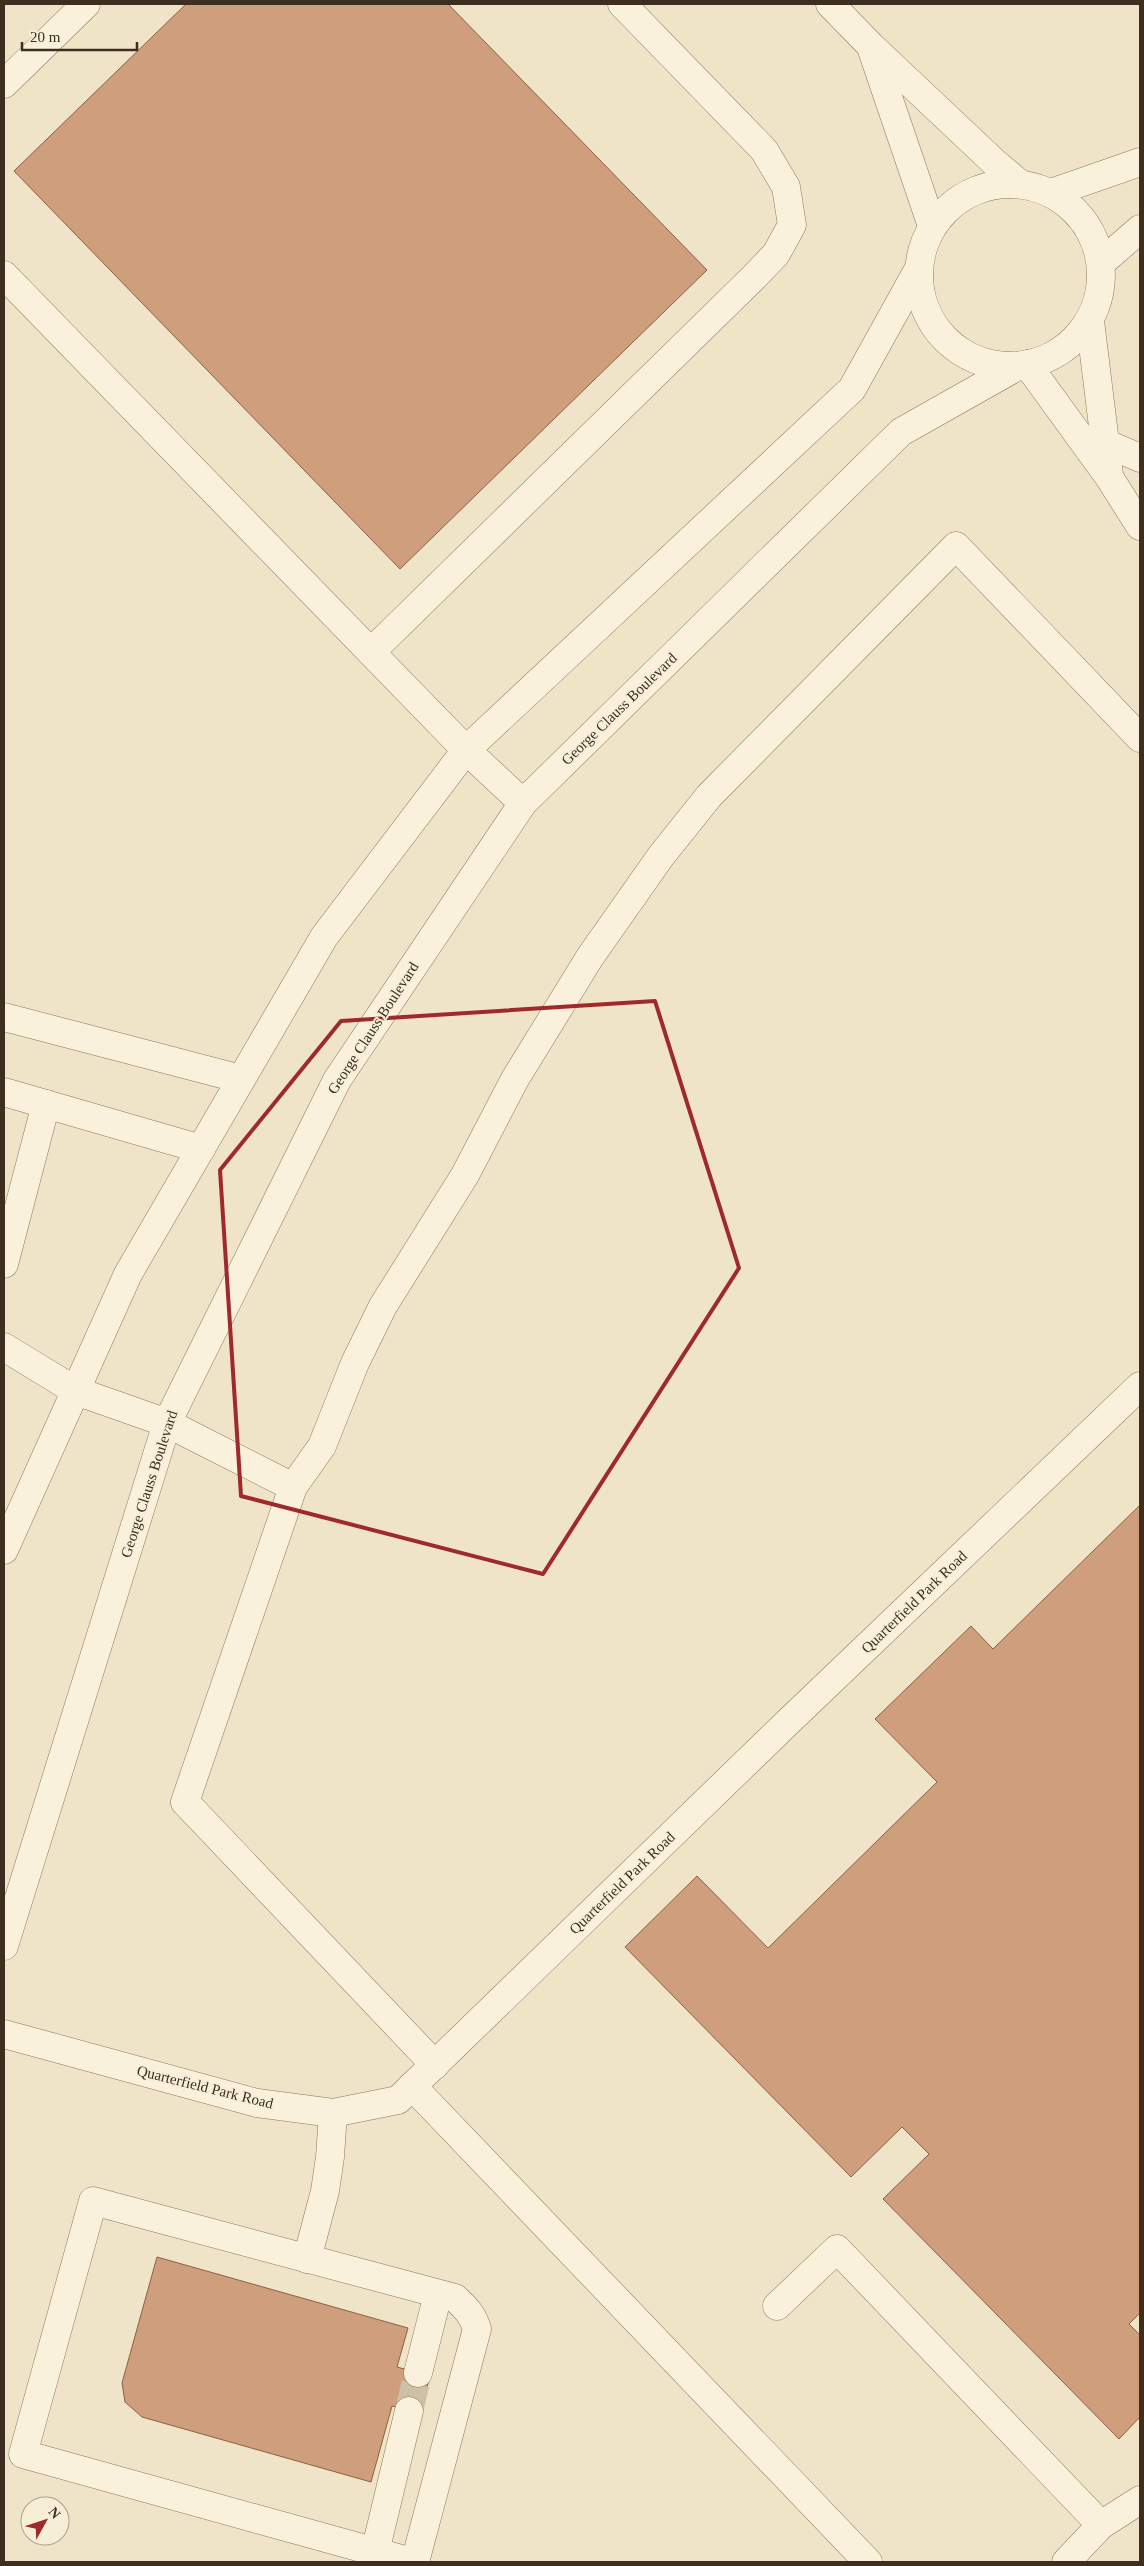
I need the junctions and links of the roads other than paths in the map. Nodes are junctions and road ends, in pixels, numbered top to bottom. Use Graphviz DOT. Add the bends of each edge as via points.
graph roads {
  1 [pos="86,4"];
  2 [pos="622,4"];
  3 [pos="830,4"];
  4 [pos="871,46"];
  5 [pos="4,84"];
  6 [pos="1140,162"];
  7 [pos="1020,184"];
  8 [pos="1051,193"];
  9 [pos="932,226"];
  10 [pos="1140,230"];
  11 [pos="1101,263"];
  12 [pos="918,270"];
  13 [pos="4,275"];
  14 [pos="1090,320"];
  15 [pos="1022,365"];
  16 [pos="1105,443"];
  17 [pos="1140,458"];
  18 [pos="1109,477"];
  19 [pos="1140,526"];
  20 [pos="371,652"];
  21 [pos="1140,738"];
  22 [pos="466,750"];
  23 [pos="523,803"];
  24 [pos="4,1017"];
  25 [pos="242,1079"];
  26 [pos="4,1092"];
  27 [pos="46,1104"];
  28 [pos="201,1149"];
  29 [pos="4,1264"];
  30 [pos="4,1347"];
  31 [pos="1140,1386"];
  32 [pos="76,1391"];
  33 [pos="167,1423"];
  34 [pos="292,1487"];
  35 [pos="4,1550"];
  36 [pos="4,1946"];
  37 [pos="4,2034"];
  38 [pos="435,2065"];
  39 [pos="412,2086"];
  40 [pos="333,2113"];
  41 [pos="307,2259"];
  42 [pos="438,2294"];
  43 [pos="777,2306"];
  44 [pos="418,2373"];
  45 [pos="409,2411"];
  46 [pos="14,2451"];
  47 [pos="1140,2500"];
  48 [pos="1101,2524"];
  49 [pos="375,2552"];
  50 [pos="413,2562"];
  51 [pos="868,2562"];
  52 [pos="1066,2562"];
  1 -- 5 [label="street"];
  2 -- 20 [label="street" via="764,150 786,187 792,225 766,265"];
  3 -- 4 [label="street"];
  4 -- 7 [label="street"];
  4 -- 9 [label="street"];
  6 -- 8 [label="street"];
  7 -- 8 [label="street"];
  7 -- 9 [label="street" via="981,188 953,203"];
  8 -- 11 [label="street" via="1072,207 1091,232"];
  9 -- 12 [label="street"];
  10 -- 11 [label="street"];
  11 -- 14 [label="street" via="1100,291"];
  12 -- 15 [label="street" via="922,302 937,330 950,344 978,361"];
  12 -- 22 [label="street" via="852,389"];
  13 -- 20 [label="street"];
  14 -- 15 [label="street" via="1069,345 1049,358"];
  14 -- 16 [label="street"];
  15 -- 18 [label="street"];
  15 -- 23 [label="street, George Clauss Boulevard" via="901,432"];
  16 -- 17 [label="street"];
  16 -- 18 [label="street"];
  18 -- 19 [label="street"];
  20 -- 22 [label="street"];
  21 -- 34 [label="street" via="956,546 709,796 661,856 590,957 515,1079 465,1175 383,1306 355,1362 322,1446"];
  22 -- 23 [label="street"];
  22 -- 25 [label="street" via="324,938"];
  23 -- 33 [label="street, George Clauss Boulevard" via="336,1080"];
  24 -- 25 [label="street"];
  25 -- 28 [label="street"];
  26 -- 27 [label="street"];
  27 -- 28 [label="street"];
  27 -- 29 [label="street"];
  28 -- 32 [label="street" via="128,1274"];
  30 -- 32 [label="street"];
  31 -- 38 [label="street, Quarterfield Park Road" via="794,1715"];
  32 -- 33 [label="street"];
  32 -- 35 [label="street"];
  33 -- 34 [label="street"];
  33 -- 36 [label="street, George Clauss Boulevard"];
  34 -- 38 [label="street" via="185,1802"];
  37 -- 40 [label="street, Quarterfield Park Road" via="257,2103"];
  38 -- 39 [label="street, Quarterfield Park Road"];
  39 -- 40 [label="street, Quarterfield Park Road" via="398,2100"];
  39 -- 51 [label="street"];
  40 -- 41 [label="street" via="325,2190"];
  41 -- 42 [label="street"];
  41 -- 46 [label="street" via="94,2201"];
  42 -- 44 [label="street"];
  42 -- 50 [label="street" via="455,2298 473,2317 477,2329"];
  43 -- 48 [label="street" via="837,2249"];
  45 -- 49 [label="street"];
  46 -- 49 [label="street"];
  47 -- 48 [label="street"];
  48 -- 52 [label="street"];
  49 -- 50 [label="street"];
}
